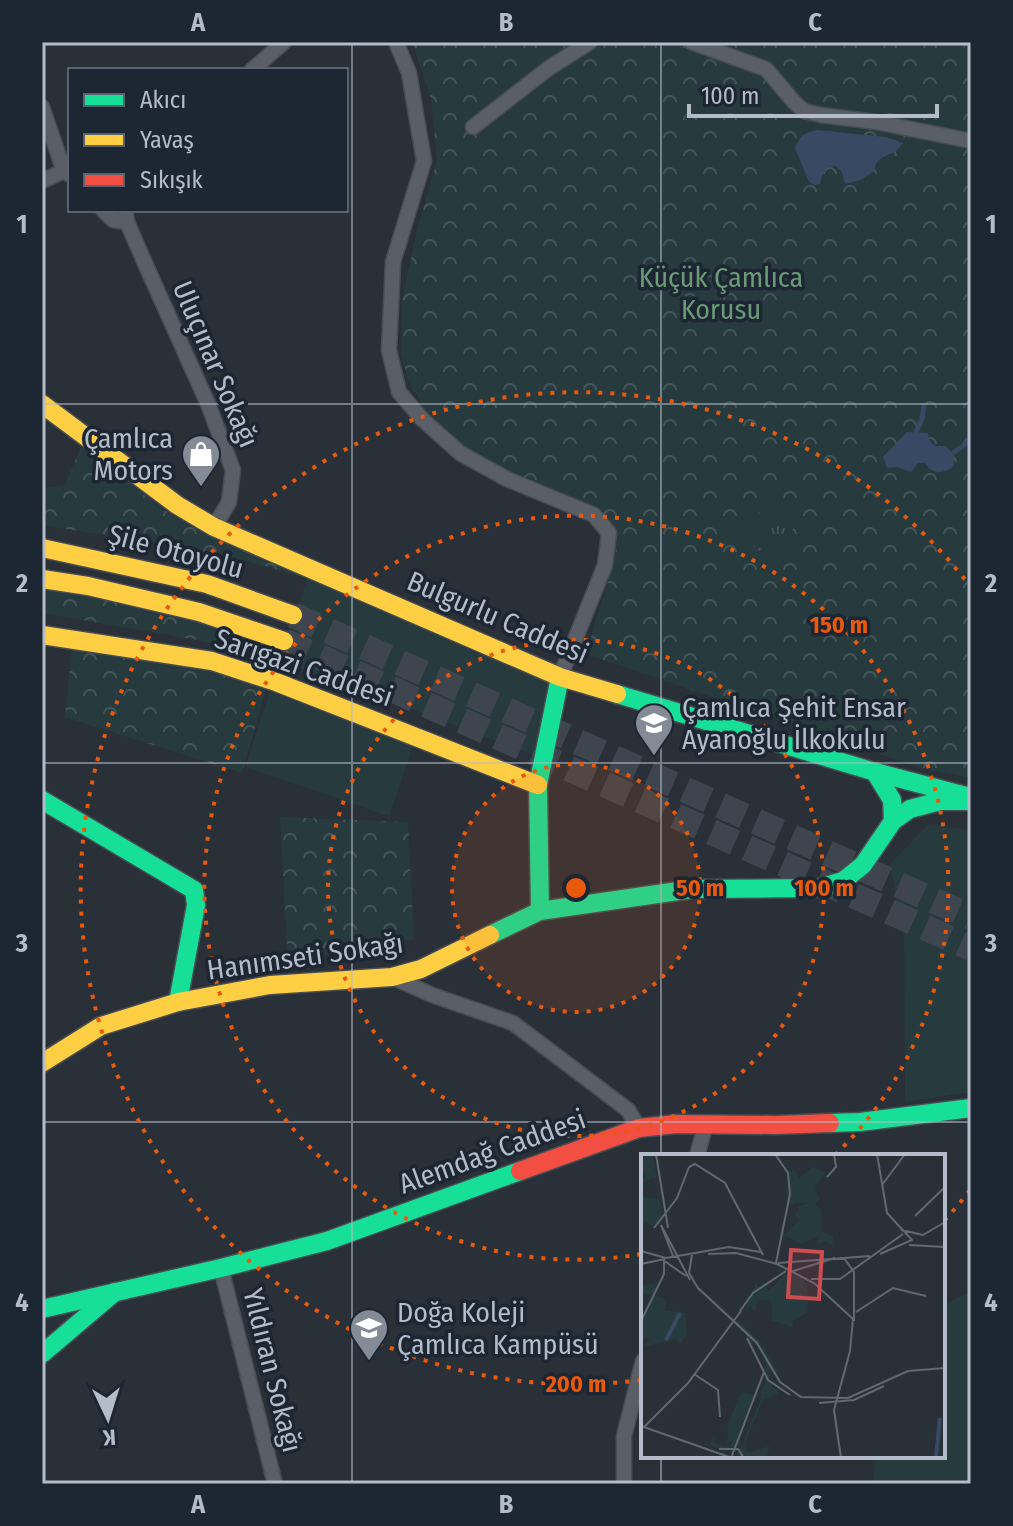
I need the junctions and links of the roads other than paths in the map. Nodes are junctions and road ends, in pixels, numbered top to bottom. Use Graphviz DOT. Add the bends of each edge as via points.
graph roads {
  1 [pos="284,42"];
  2 [pos="396,42"];
  3 [pos="590,42"];
  4 [pos="691,42"];
  5 [pos="254,68"];
  6 [pos="42,107"];
  7 [pos="473,127"];
  8 [pos="971,141"];
  9 [pos="67,173"];
  10 [pos="42,181"];
  11 [pos="105,212"];
  12 [pos="126,216"];
  13 [pos="42,404"];
  14 [pos="214,527"];
  15 [pos="42,537"];
  16 [pos="42,548"];
  17 [pos="89,557"];
  18 [pos="42,579"];
  19 [pos="293,615"];
  20 [pos="42,635"];
  21 [pos="284,641"];
  22 [pos="560,677"];
  23 [pos="875,772"];
  24 [pos="538,785"];
  25 [pos="971,799"];
  26 [pos="42,800"];
  27 [pos="893,821"];
  28 [pos="540,911"];
  29 [pos="392,977"];
  30 [pos="178,1002"];
  31 [pos="42,1063"];
  32 [pos="971,1108"];
  33 [pos="706,1123"];
  34 [pos="639,1128"];
  35 [pos="698,1154"];
  36 [pos="221,1268"];
  37 [pos="115,1292"];
  38 [pos="42,1309"];
  39 [pos="42,1354"];
  40 [pos="641,1369"];
  41 [pos="275,1484"];
  42 [pos="624,1484"];
  1 -- 5 [label="street"];
  2 -- 22 [label="street" via="409,73 424,161 393,262 389,350 399,392 460,453 594,515 609,533 605,565"];
  3 -- 7 [label="street"];
  4 -- 8 [label="street" via="766,69 804,111"];
  6 -- 9 [label="street"];
  9 -- 10 [label="street"];
  11 -- 12 [label="street, Uluçınar Sokağı" via="113,220"];
  12 -- 14 [label="street, Uluçınar Sokağı" via="233,470 229,502"];
  13 -- 14 [label="main road, Bulgurlu Caddesi"];
  14 -- 22 [label="main road, Bulgurlu Caddesi"];
  15 -- 17 [label="main road"];
  16 -- 17 [label="main road, Şile Otoyolu"];
  17 -- 19 [label="main road, Şile Otoyolu" via="207,584"];
  18 -- 21 [label="main road, Şile Otoyolu" via="199,612"];
  20 -- 24 [label="main road, Sarıgazi Caddesi" via="212,661"];
  22 -- 23 [label="main road, Bulgurlu Caddesi"];
  22 -- 24 [label="main road"];
  23 -- 25 [label="main road, Bulgurlu Caddesi"];
  23 -- 27 [label="main road" via="894,805"];
  24 -- 28 [label="main road"];
  25 -- 27 [label="main road" via="910,809"];
  26 -- 30 [label="main road" via="194,890 196,905"];
  27 -- 28 [label="main road, Hanımseti Sokağı" via="863,865 843,881 819,888 692,889"];
  28 -- 29 [label="main road, Hanımseti Sokağı" via="421,969"];
  29 -- 30 [label="main road, Hanımseti Sokağı" via="270,985"];
  29 -- 34 [label="street" via="513,1023 628,1110"];
  30 -- 31 [label="main road, Hanımseti Sokağı" via="101,1026"];
  32 -- 33 [label="main road, Alemdağ Caddesi" via="860,1122"];
  33 -- 34 [label="main road, Alemdağ Caddesi"];
  33 -- 35 [label="street"];
  34 -- 36 [label="main road, Alemdağ Caddesi" via="327,1241"];
  36 -- 37 [label="main road, Alemdağ Caddesi"];
  36 -- 41 [label="street, Yıldıran Sokağı"];
  37 -- 38 [label="main road, Alemdağ Caddesi"];
  37 -- 39 [label="main road"];
  40 -- 42 [label="street" via="624,1436"];
}
